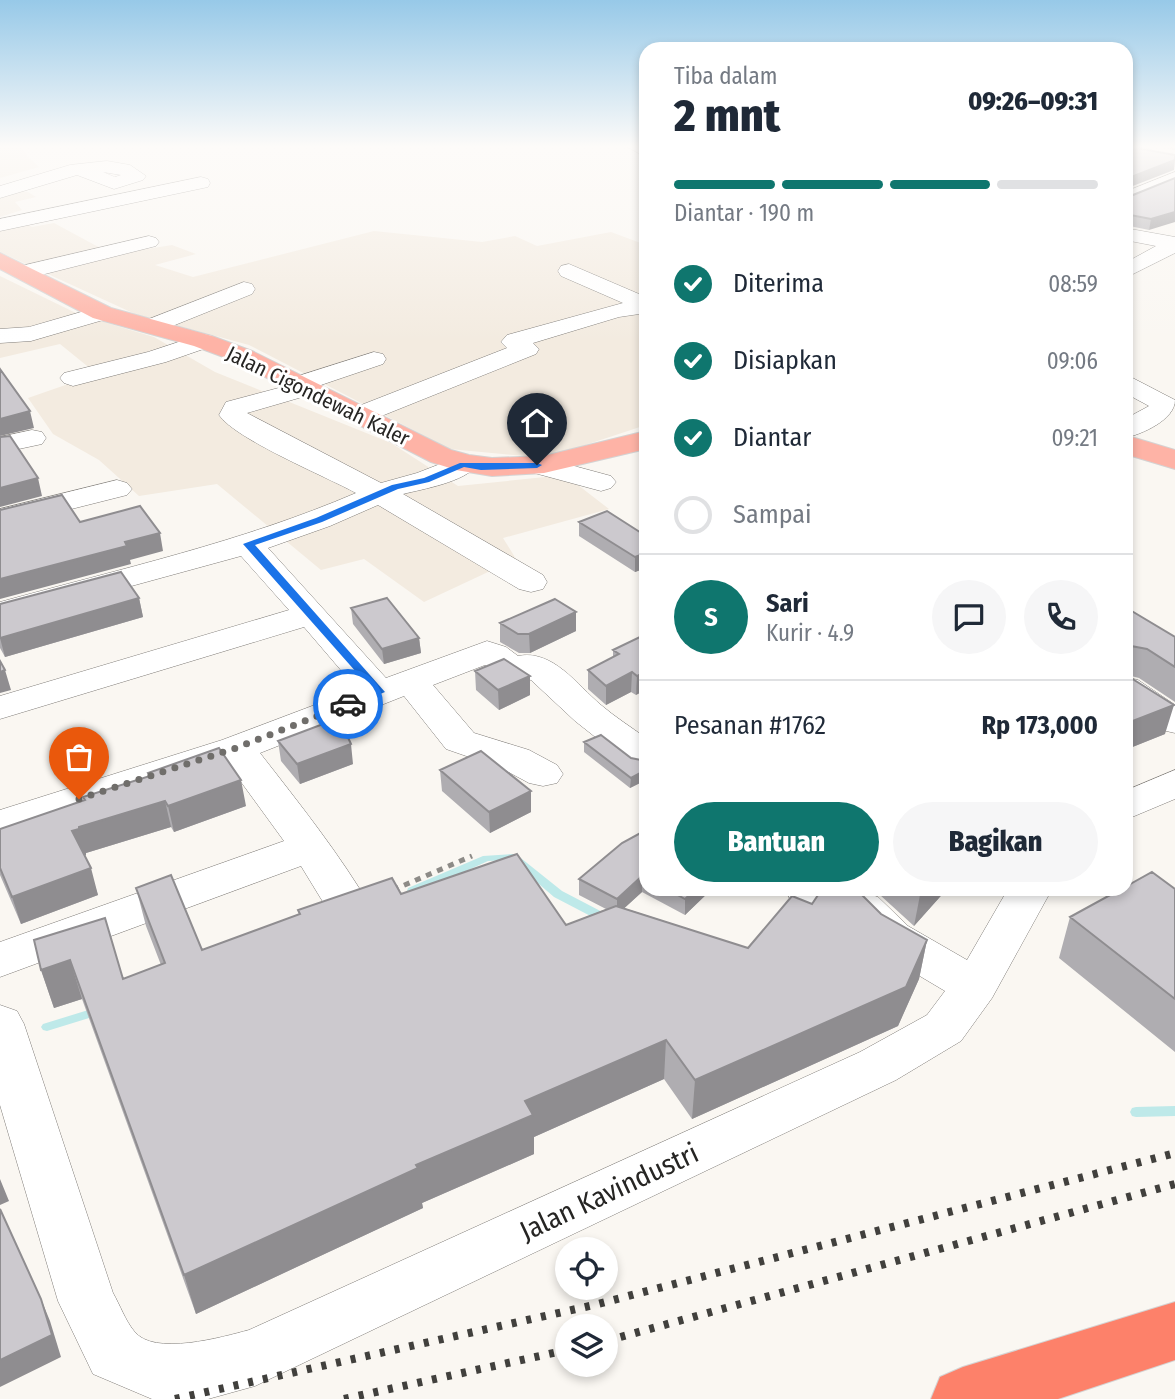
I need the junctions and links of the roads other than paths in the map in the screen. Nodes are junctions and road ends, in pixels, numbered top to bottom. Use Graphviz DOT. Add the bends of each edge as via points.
graph roads {
  1 [pos="70,210"];
  2 [pos="0,225"];
  3 [pos="1133,236"];
  4 [pos="149,242"];
  5 [pos="1175,244"];
  6 [pos="8,265"];
  7 [pos="1133,268"];
  8 [pos="569,271"];
  9 [pos="244,289"];
  10 [pos="639,303"];
  11 [pos="639,307"];
  12 [pos="102,313"];
  13 [pos="152,326"];
  14 [pos="0,336"];
  15 [pos="203,341"];
  16 [pos="374,359"];
  17 [pos="73,378"];
  18 [pos="302,386"];
  19 [pos="1133,386"];
  20 [pos="360,415"];
  21 [pos="1133,426"];
  22 [pos="32,438"];
  23 [pos="639,442"];
  24 [pos="0,445"];
  25 [pos="1133,447"];
  26 [pos="1175,460"];
  27 [pos="463,465"];
  28 [pos="537,465"];
  29 [pos="601,482"];
  30 [pos="117,489"];
  31 [pos="381,494"];
  32 [pos="0,518"];
  33 [pos="248,544"];
  34 [pos="531,582"];
  35 [pos="0,612"];
  36 [pos="309,615"];
  37 [pos="394,686"];
  38 [pos="1133,693"];
  39 [pos="0,708"];
  40 [pos="1175,722"];
  41 [pos="236,748"];
  42 [pos="639,752"];
  43 [pos="543,774"];
  44 [pos="1175,783"];
  45 [pos="1133,803"];
  46 [pos="0,824"];
  47 [pos="310,846"];
  48 [pos="827,896"];
  49 [pos="1026,896"];
  50 [pos="350,909"];
  51 [pos="0,960"];
  52 [pos="975,986"];
  53 [pos="0,1024"];
  54 [pos="1175,1331"];
  55 [pos="963,1399"];
  1 -- 2 [label="street"];
  3 -- 5 [label="street"];
  4 -- 6 [label="street"];
  5 -- 7 [label="street"];
  6 -- 12 [label="main road, Jalan Cigondewah Kaler"];
  8 -- 10 [label="street"];
  9 -- 13 [label="street"];
  11 -- 20 [label="street" via="516,340 513,342 527,349"];
  12 -- 13 [label="main road, Jalan Cigondewah Kaler"];
  12 -- 14 [label="street" via="38,333"];
  13 -- 15 [label="main road, Jalan Cigondewah Kaler"];
  15 -- 17 [label="street"];
  15 -- 18 [label="main road, Jalan Cigondewah Kaler"];
  16 -- 18 [label="street"];
  18 -- 20 [label="main road, Jalan Cigondewah Kaler"];
  18 -- 31 [label="street" via="235,408 232,415 264,436"];
  19 -- 21 [label="street" via="1164,403 1159,411"];
  20 -- 27 [label="main road, Jalan Cigondewah Kaler"];
  22 -- 24 [label="street"];
  23 -- 28 [label="main road, Jalan Cigondewah Kaler"];
  25 -- 26 [label="main road"];
  27 -- 28 [label="main road, Jalan Cigondewah Kaler"];
  27 -- 31 [label="street"];
  28 -- 29 [label="street"];
  30 -- 32 [label="street"];
  31 -- 33 [label="street"];
  31 -- 34 [label="street"];
  33 -- 35 [label="street"];
  33 -- 36 [label="street"];
  36 -- 37 [label="street"];
  36 -- 39 [label="street"];
  37 -- 41 [label="street"];
  37 -- 42 [label="street" via="487,652 513,668 532,666 544,672"];
  37 -- 43 [label="street" via="460,741 515,759"];
  38 -- 40 [label="street"];
  41 -- 46 [label="street"];
  41 -- 47 [label="street"];
  44 -- 45 [label="street"];
  47 -- 50 [label="street"];
  47 -- 51 [label="street"];
  48 -- 52 [label="street" via="862,908 892,938"];
  49 -- 52 [label="street, Jalan Kavindustri"];
  52 -- 53 [label="street, Jalan Kavindustri" via="944,1028 878,1066 255,1357 200,1372 155,1371 114,1354 87,1301"];
  54 -- 55 [label="highway"];
}
